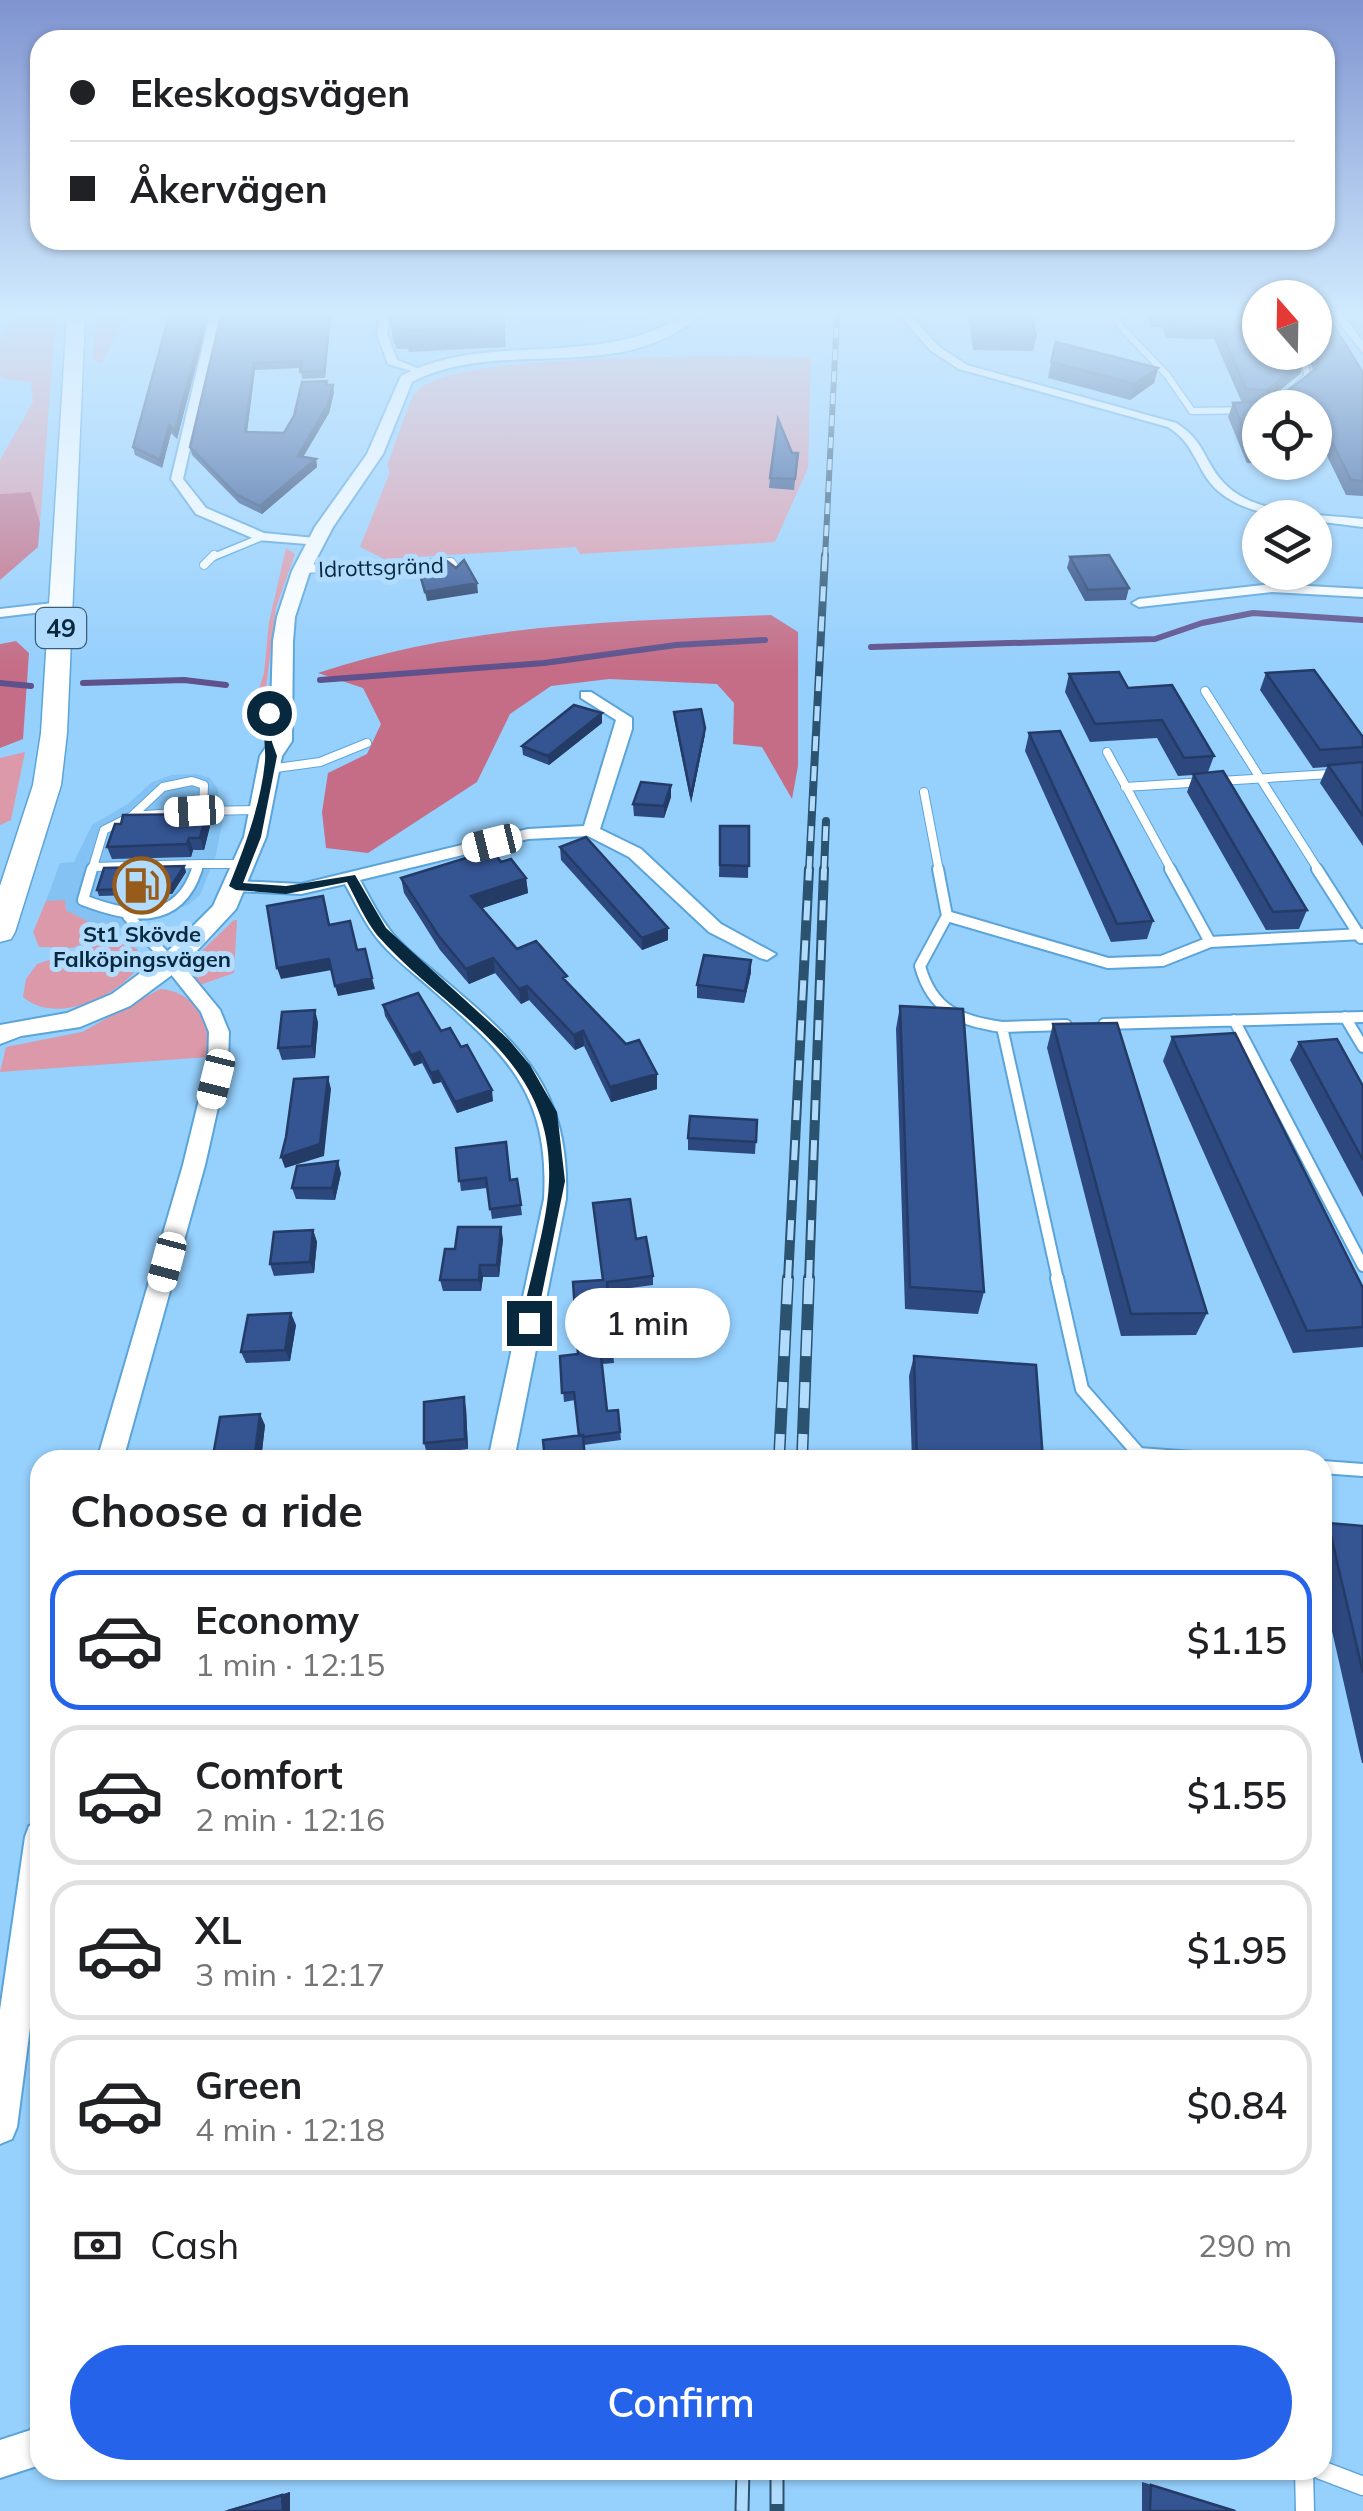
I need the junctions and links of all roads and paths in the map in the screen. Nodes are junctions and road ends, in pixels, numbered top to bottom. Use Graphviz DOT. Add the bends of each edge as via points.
graph roads {
  1 [pos="70,433"];
  2 [pos="188,433"];
  3 [pos="383,433"];
  4 [pos="1186,433"];
  5 [pos="1363,523"];
  6 [pos="262,538"];
  7 [pos="315,542"];
  8 [pos="234,549"];
  9 [pos="245,560"];
  10 [pos="204,565"];
  11 [pos="302,570"];
  12 [pos="457,570"];
  13 [pos="1363,593"];
  14 [pos="1139,603"];
  15 [pos="62,606"];
  16 [pos="0,613"];
  17 [pos="1205,691"];
  18 [pos="586,695"];
  19 [pos="367,743"];
  20 [pos="1106,752"];
  21 [pos="270,763"];
  22 [pos="1363,772"];
  23 [pos="1260,778"];
  24 [pos="1126,787"];
  25 [pos="924,792"];
  26 [pos="261,810"];
  27 [pos="202,812"];
  28 [pos="130,816"];
  29 [pos="590,831"];
  30 [pos="199,864"];
  31 [pos="90,868"];
  32 [pos="240,875"];
  33 [pos="350,878"];
  34 [pos="128,916"];
  35 [pos="947,916"];
  36 [pos="0,932"];
  37 [pos="1362,937"];
  38 [pos="1210,942"];
  39 [pos="767,954"];
  40 [pos="171,963"];
  41 [pos="1345,1017"];
  42 [pos="1363,1017"];
  43 [pos="1234,1020"];
  44 [pos="1099,1024"];
  45 [pos="1080,1025"];
  46 [pos="1002,1027"];
  47 [pos="5,1028"];
  48 [pos="1363,1047"];
  49 [pos="1363,1266"];
  50 [pos="113,1450"];
  51 [pos="503,1450"];
  52 [pos="1133,1450"];
  53 [pos="1332,1468"];
  54 [pos="1363,1470"];
  55 [pos="30,1910"];
  56 [pos="0,2127"];
  57 [pos="30,2449"];
  58 [pos="0,2458"];
  59 [pos="1332,2474"];
  60 [pos="1304,2480"];
  61 [pos="1363,2486"];
  62 [pos="1305,2511"];
  1 -- 15 [label="main road, 49"];
  2 -- 6 [label="street" via="178,478 198,509"];
  3 -- 7 [label="street"];
  4 -- 5 [label="street" via="1230,495"];
  6 -- 7 [label="street"];
  6 -- 8 [label="lane"];
  7 -- 11 [label="street"];
  8 -- 9 [label="lane"];
  8 -- 10 [label="lane"];
  11 -- 12 [label="lane, Idrottsgränd" via="451,562"];
  11 -- 21 [label="street" via="286,617 281,740"];
  13 -- 14 [label="street" via="1272,588"];
  15 -- 16 [label="street"];
  15 -- 36 [label="main road, 49" via="47,785"];
  17 -- 23 [label="lane"];
  18 -- 29 [label="street" via="624,718"];
  19 -- 21 [label="lane" via="314,765"];
  20 -- 24 [label="lane"];
  21 -- 26 [label="street"];
  22 -- 23 [label="lane"];
  23 -- 24 [label="lane"];
  23 -- 37 [label="lane"];
  24 -- 38 [label="lane"];
  25 -- 35 [label="lane"];
  26 -- 27 [label="lane"];
  26 -- 32 [label="street"];
  27 -- 28 [label="lane"];
  27 -- 28 [label="lane" via="204,785 189,780 154,790"];
  28 -- 31 [label="lane" via="104,830"];
  29 -- 33 [label="street" via="528,834"];
  29 -- 39 [label="street" via="635,854 704,921"];
  30 -- 31 [label="lane"];
  30 -- 32 [label="lane"];
  30 -- 34 [label="lane" via="186,896 168,908"];
  31 -- 34 [label="lane" via="83,900"];
  32 -- 33 [label="street" via="286,890"];
  32 -- 40 [label="street" via="206,931"];
  33 -- 51 [label="street" via="389,940 517,1058 553,1124 555,1199"];
  34 -- 40 [label="lane"];
  35 -- 38 [label="lane" via="1108,963 1162,961"];
  35 -- 46 [label="lane" via="920,966 924,988 938,1006 967,1022"];
  37 -- 38 [label="lane"];
  40 -- 47 [label="street" via="98,1012 71,1022"];
  40 -- 50 [label="street" via="210,1010 219,1032 218,1063"];
  41 -- 42 [label="lane"];
  41 -- 43 [label="lane"];
  41 -- 48 [label="lane"];
  43 -- 44 [label="lane"];
  43 -- 49 [label="lane"];
  45 -- 46 [label="lane"];
  46 -- 52 [label="lane" via="1082,1389"];
  53 -- 54 [label="lane"];
  55 -- 56 [label="street"];
  57 -- 58 [label="street"];
  59 -- 61 [label="lane"];
  60 -- 62 [label="lane"];
}
